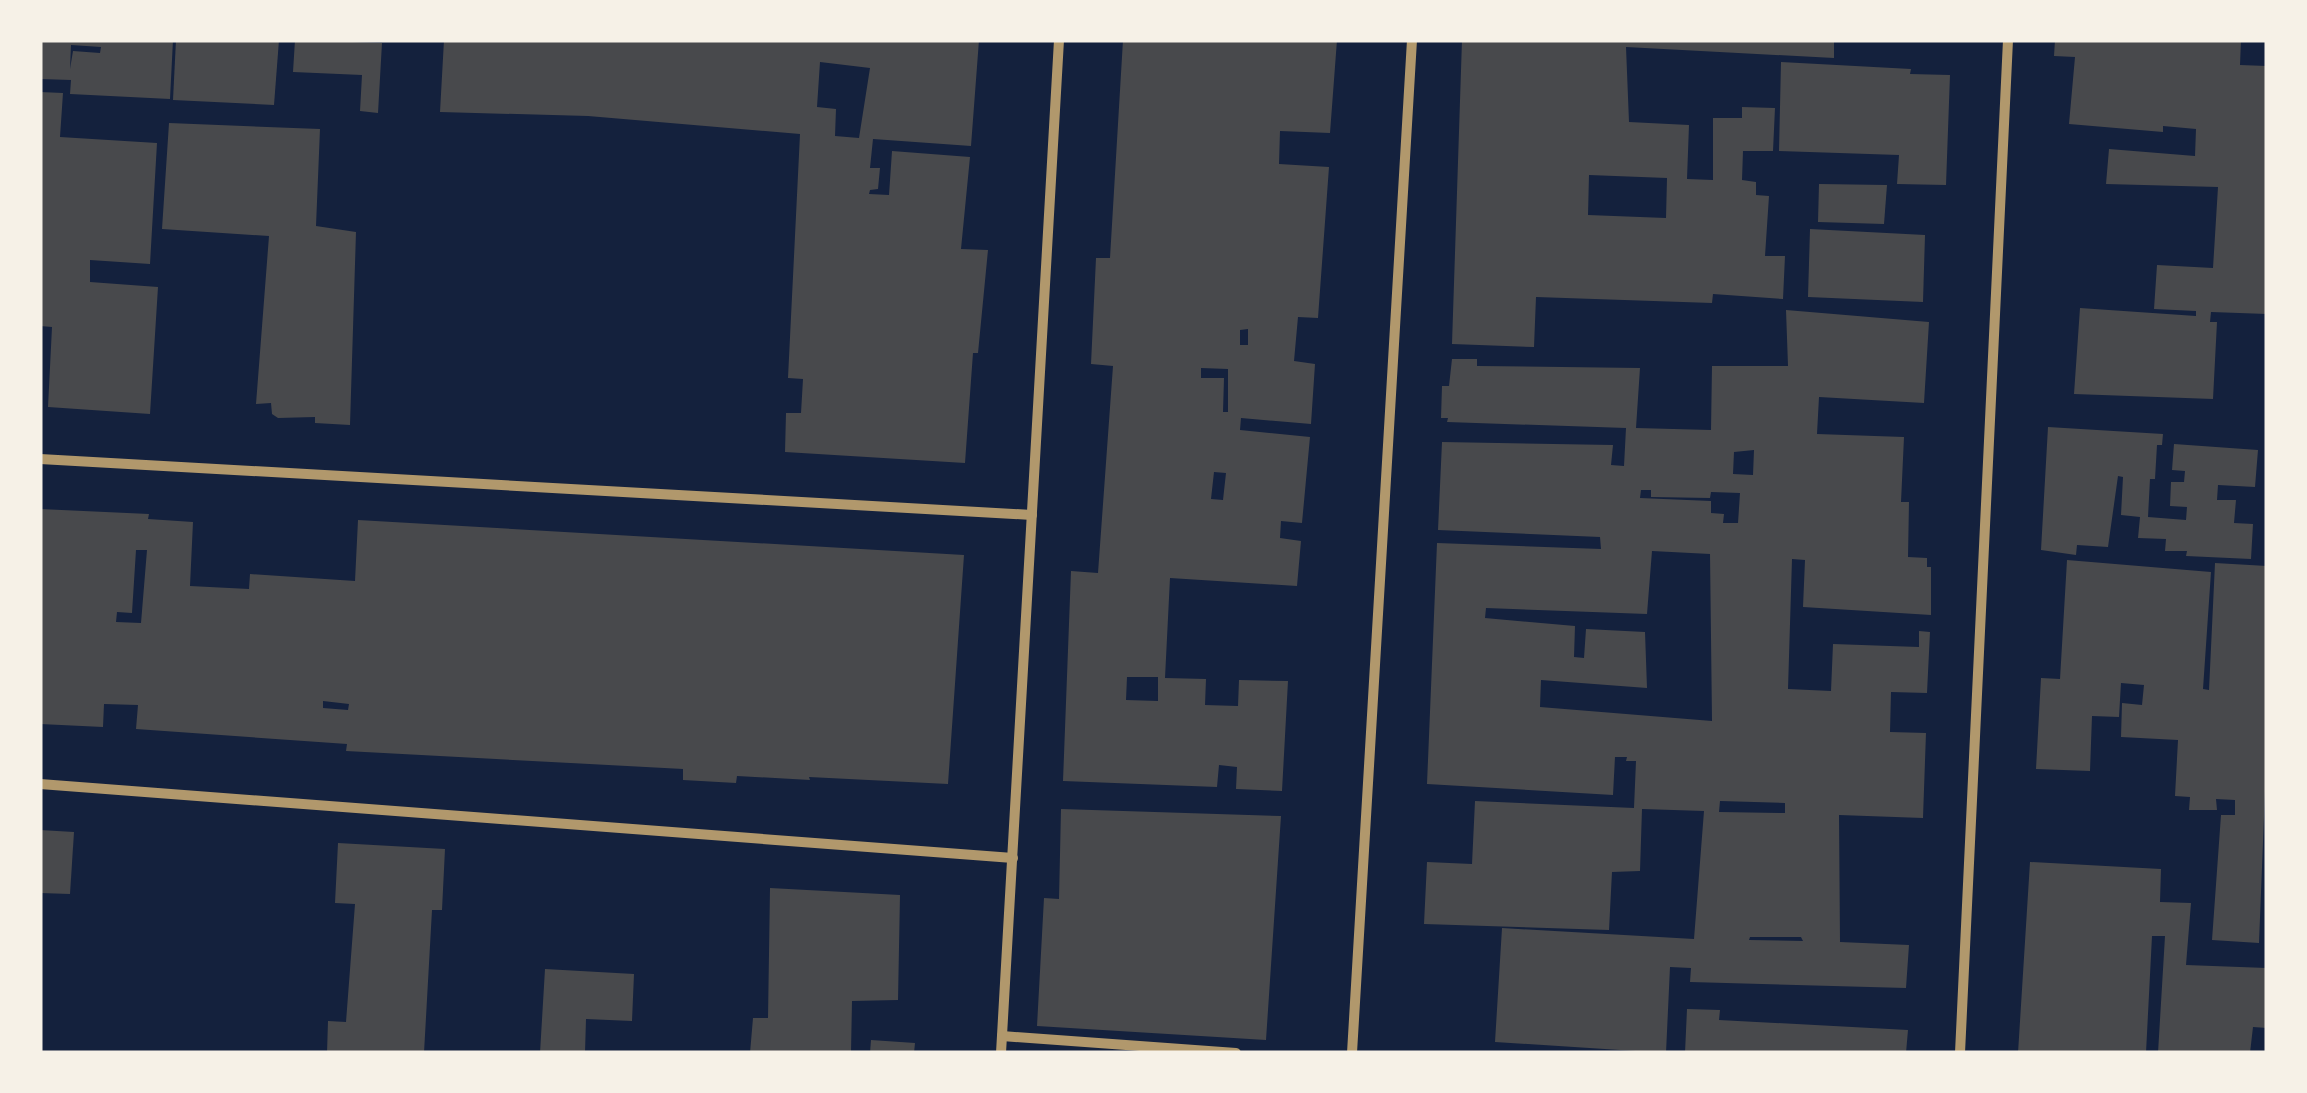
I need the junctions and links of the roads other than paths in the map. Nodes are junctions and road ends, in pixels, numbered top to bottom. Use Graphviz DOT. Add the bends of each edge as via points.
graph roads {
  1 [pos="1059,40"];
  2 [pos="1412,40"];
  3 [pos="2008,40"];
  4 [pos="40,458"];
  5 [pos="1032,515"];
  6 [pos="40,784"];
  7 [pos="1013,858"];
  8 [pos="1002,1036"];
  9 [pos="1001,1053"];
  10 [pos="1236,1053"];
  11 [pos="1352,1053"];
  12 [pos="1960,1053"];
  1 -- 5 [label="street"];
  2 -- 11 [label="street"];
  3 -- 12 [label="street"];
  4 -- 5 [label="street"];
  5 -- 7 [label="street"];
  6 -- 7 [label="street"];
  7 -- 8 [label="street"];
  8 -- 9 [label="street"];
  8 -- 10 [label="street"];
}
